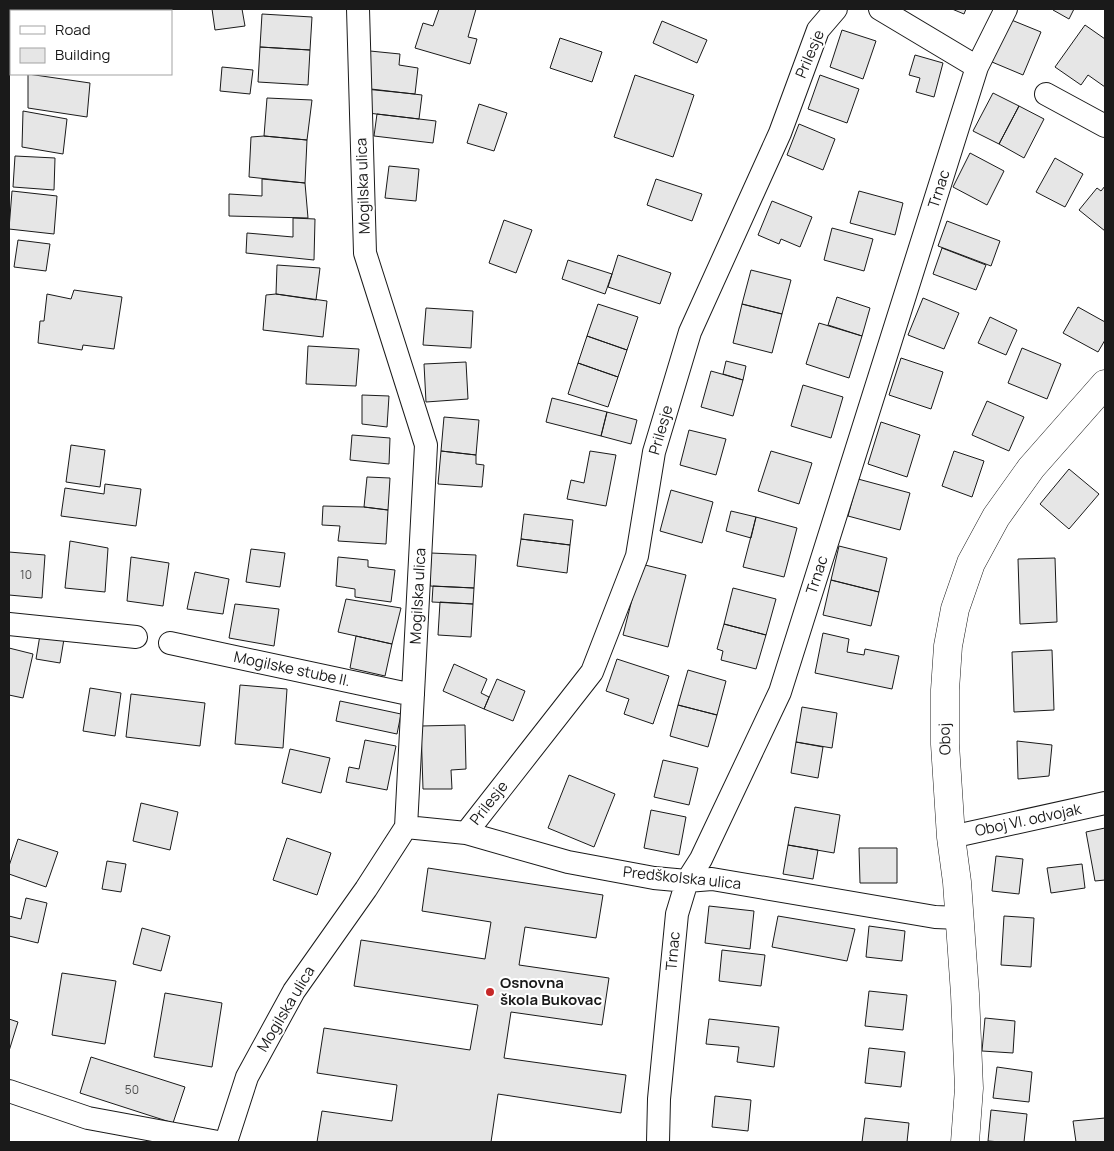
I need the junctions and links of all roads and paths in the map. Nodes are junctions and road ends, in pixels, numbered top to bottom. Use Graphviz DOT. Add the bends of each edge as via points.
graph roads {
  1 [pos="358,9"];
  2 [pos="836,9"];
  3 [pos="880,9"];
  4 [pos="1006,9"];
  5 [pos="912,17"];
  6 [pos="977,67"];
  7 [pos="1046,94"];
  8 [pos="1105,126"];
  9 [pos="1105,384"];
  10 [pos="9,624"];
  11 [pos="136,637"];
  12 [pos="170,643"];
  13 [pos="413,695"];
  14 [pos="1105,803"];
  15 [pos="406,827"];
  16 [pos="466,833"];
  17 [pos="951,837"];
  18 [pos="687,881"];
  19 [pos="960,918"];
  20 [pos="9,1091"];
  21 [pos="218,1142"];
  22 [pos="226,1142"];
  23 [pos="658,1142"];
  24 [pos="965,1142"];
  1 -- 13 [label="street, Mogilska ulica" via="365,253 426,445"];
  2 -- 16 [label="street, Prilesje" via="818,30 780,133 690,332 654,452 637,556 592,672"];
  3 -- 5 [label="street"];
  4 -- 6 [label="street, Trnac"];
  5 -- 6 [label="street"];
  6 -- 18 [label="street, Trnac" via="780,692 701,859"];
  7 -- 8 [label="street"];
  9 -- 17 [label="street, Oboj" via="1031,468 996,517 971,564 955,609 944,690"];
  10 -- 11 [label="street"];
  12 -- 13 [label="street, Mogilske stube II."];
  13 -- 15 [label="street, Mogilska ulica"];
  14 -- 17 [label="street, Oboj VI. odvojak"];
  15 -- 16 [label="street, Predškolska ulica"];
  15 -- 22 [label="street, Mogilska ulica" via="294,990 247,1077"];
  16 -- 18 [label="street, Predškolska ulica" via="568,862"];
  17 -- 19 [label="street, Oboj"];
  18 -- 19 [label="street, Predškolska ulica" via="712,879 935,917"];
  18 -- 23 [label="street, Trnac" via="677,914"];
  19 -- 24 [label="street, Oboj" via="969,1088"];
  20 -- 21 [label="street" via="88,1118"];
}
